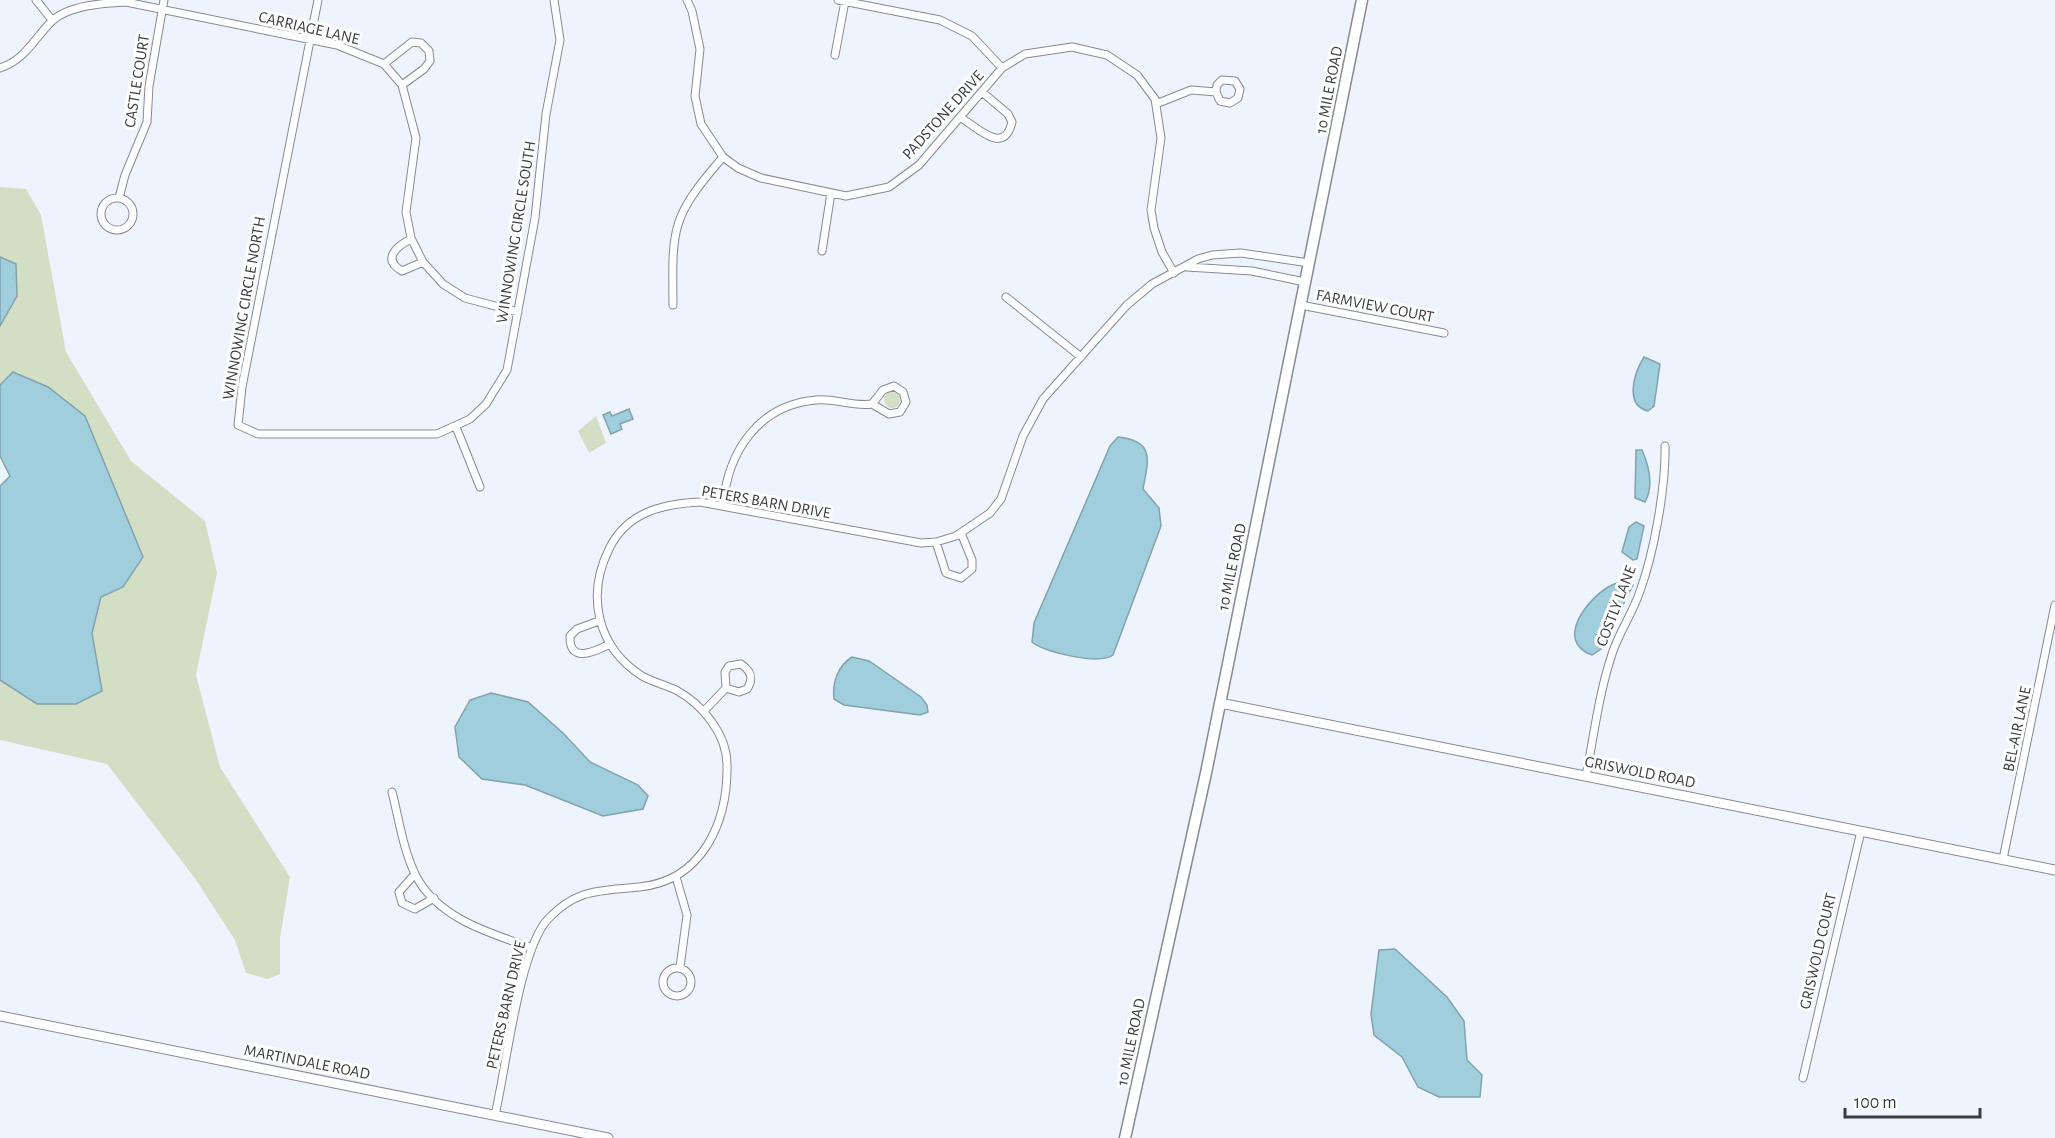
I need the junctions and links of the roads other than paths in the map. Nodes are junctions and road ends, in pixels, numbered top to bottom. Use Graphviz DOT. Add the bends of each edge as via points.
graph roads {
  1 [pos="36,0"];
  2 [pos="164,0"];
  3 [pos="318,0"];
  4 [pos="554,0"];
  5 [pos="687,0"];
  6 [pos="1362,0"];
  7 [pos="842,1"];
  8 [pos="162,9"];
  9 [pos="52,20"];
  10 [pos="309,39"];
  11 [pos="835,56"];
  12 [pos="384,64"];
  13 [pos="0,68"];
  14 [pos="1002,68"];
  15 [pos="402,85"];
  16 [pos="982,92"];
  17 [pos="1216,92"];
  18 [pos="1156,104"];
  19 [pos="960,117"];
  20 [pos="723,157"];
  21 [pos="831,193"];
  22 [pos="119,198"];
  23 [pos="411,239"];
  24 [pos="822,250"];
  25 [pos="423,262"];
  26 [pos="1309,263"];
  27 [pos="1186,267"];
  28 [pos="1174,273"];
  29 [pos="1305,282"];
  30 [pos="1006,297"];
  31 [pos="673,305"];
  32 [pos="1301,305"];
  33 [pos="518,312"];
  34 [pos="1444,333"];
  35 [pos="1081,357"];
  36 [pos="872,404"];
  37 [pos="456,427"];
  38 [pos="437,434"];
  39 [pos="1665,446"];
  40 [pos="480,487"];
  41 [pos="723,506"];
  42 [pos="961,533"];
  43 [pos="936,542"];
  44 [pos="2055,605"];
  45 [pos="599,621"];
  46 [pos="610,644"];
  47 [pos="726,688"];
  48 [pos="1220,703"];
  49 [pos="704,711"];
  50 [pos="1586,776"];
  51 [pos="392,792"];
  52 [pos="1861,831"];
  53 [pos="2003,859"];
  54 [pos="2055,870"];
  55 [pos="416,874"];
  56 [pos="676,877"];
  57 [pos="434,898"];
  58 [pos="530,947"];
  59 [pos="680,968"];
  60 [pos="0,1016"];
  61 [pos="1803,1078"];
  62 [pos="495,1115"];
  63 [pos="577,1135"];
  64 [pos="608,1138"];
  65 [pos="1125,1138"];
  1 -- 9 [label="street"];
  2 -- 8 [label="street, CASTLE COURT"];
  3 -- 10 [label="street, WINNOWING CIRCLE NORTH"];
  4 -- 33 [label="street, WINNOWING CIRCLE SOUTH" via="560,40"];
  5 -- 20 [label="street, PADSTONE DRIVE" via="700,49 695,96 701,124"];
  6 -- 26 [label="main road, 10 MILE ROAD"];
  7 -- 11 [label="street"];
  7 -- 14 [label="street" via="940,20 972,36"];
  8 -- 9 [label="street, CARRIAGE LANE" via="112,3 70,11"];
  8 -- 10 [label="street, CARRIAGE LANE"];
  8 -- 22 [label="street, CASTLE COURT" via="147,122"];
  9 -- 13 [label="street, CARRIAGE LANE" via="21,57"];
  10 -- 12 [label="street, CARRIAGE LANE" via="354,50"];
  10 -- 38 [label="street, WINNOWING CIRCLE NORTH" via="244,375 238,425 258,434"];
  12 -- 15 [label="street, CARRIAGE LANE"];
  12 -- 15 [label="street" via="412,42 421,43 429,51 430,61 424,69"];
  14 -- 16 [label="street, PADSTONE DRIVE"];
  14 -- 18 [label="street, PADSTONE DRIVE" via="1025,54 1072,47 1088,49 1107,55 1137,75"];
  15 -- 23 [label="street, CARRIAGE LANE" via="416,138 406,212"];
  16 -- 19 [label="street, PADSTONE DRIVE"];
  16 -- 19 [label="street" via="1008,114 1012,122 1010,134 993,139"];
  17 -- 18 [label="street" via="1191,90"];
  18 -- 28 [label="street, PADSTONE DRIVE" via="1161,138 1151,210 1162,252"];
  19 -- 21 [label="street, PADSTONE DRIVE" via="919,165 889,187 846,196"];
  20 -- 21 [label="street, PADSTONE DRIVE" via="761,178"];
  20 -- 31 [label="street" via="681,211 672,250"];
  21 -- 24 [label="street"];
  22 -- 22 [label="street" via="106,201 100,213 105,225 117,230 132,218 130,205"];
  23 -- 25 [label="street, CARRIAGE LANE"];
  23 -- 25 [label="street" via="393,250 394,264 402,271"];
  25 -- 33 [label="street, CARRIAGE LANE" via="443,284 465,298"];
  26 -- 27 [label="street, PETERS BARN DRIVE" via="1242,253 1212,255"];
  26 -- 29 [label="main road, 10 MILE ROAD"];
  27 -- 28 [label="street, PETERS BARN DRIVE"];
  27 -- 29 [label="street, PETERS BARN DRIVE" via="1244,269"];
  28 -- 35 [label="street, PETERS BARN DRIVE" via="1152,284 1132,301"];
  29 -- 32 [label="main road, 10 MILE ROAD"];
  30 -- 35 [label="street"];
  32 -- 34 [label="street, FARMVIEW COURT"];
  32 -- 48 [label="main road, 10 MILE ROAD"];
  33 -- 37 [label="street, WINNOWING CIRCLE SOUTH" via="507,370 497,389 486,404"];
  35 -- 42 [label="street, PETERS BARN DRIVE" via="1032,416 1001,499 990,513"];
  36 -- 36 [label="street" via="890,387 900,389 906,398 905,406 897,414"];
  36 -- 41 [label="street" via="816,400 790,405 767,416 743,440 733,459"];
  37 -- 38 [label="street, WINNOWING CIRCLE SOUTH"];
  37 -- 40 [label="street"];
  39 -- 50 [label="street, COSTLY LANE" via="1666,474 1645,573 1609,663"];
  41 -- 43 [label="street, PETERS BARN DRIVE" via="902,540"];
  41 -- 45 [label="street, PETERS BARN DRIVE" via="700,502 663,505 632,521 612,543 600,568 596,590"];
  42 -- 43 [label="street, PETERS BARN DRIVE"];
  42 -- 43 [label="street" via="972,569 961,578 946,573"];
  44 -- 53 [label="street, BEL-AIR LANE"];
  45 -- 46 [label="street, PETERS BARN DRIVE"];
  45 -- 46 [label="street" via="577,628 570,636 572,649 584,654"];
  46 -- 49 [label="street, PETERS BARN DRIVE" via="642,676 674,689"];
  47 -- 47 [label="street" via="725,672 729,666 741,664 750,672 747,689 739,692"];
  47 -- 49 [label="street"];
  48 -- 50 [label="street, GRISWOLD ROAD"];
  48 -- 65 [label="main road, 10 MILE ROAD"];
  49 -- 56 [label="street, PETERS BARN DRIVE" via="725,749 724,804 705,852"];
  50 -- 52 [label="street, GRISWOLD ROAD"];
  51 -- 55 [label="street"];
  52 -- 53 [label="street, GRISWOLD ROAD"];
  52 -- 61 [label="street, GRISWOLD COURT"];
  53 -- 54 [label="street, GRISWOLD ROAD"];
  55 -- 57 [label="street"];
  55 -- 57 [label="street" via="399,891 402,903 415,909"];
  56 -- 58 [label="street, PETERS BARN DRIVE" via="579,896 547,920"];
  56 -- 59 [label="street" via="687,915"];
  57 -- 58 [label="street" via="463,921"];
  58 -- 62 [label="street, PETERS BARN DRIVE"];
  59 -- 59 [label="street" via="668,970 662,980 666,991 676,996 687,991 691,980"];
  60 -- 62 [label="street, MARTINDALE ROAD"];
  62 -- 63 [label="street, MARTINDALE ROAD"];
  63 -- 64 [label="street, MARTINDALE ROAD"];
}
